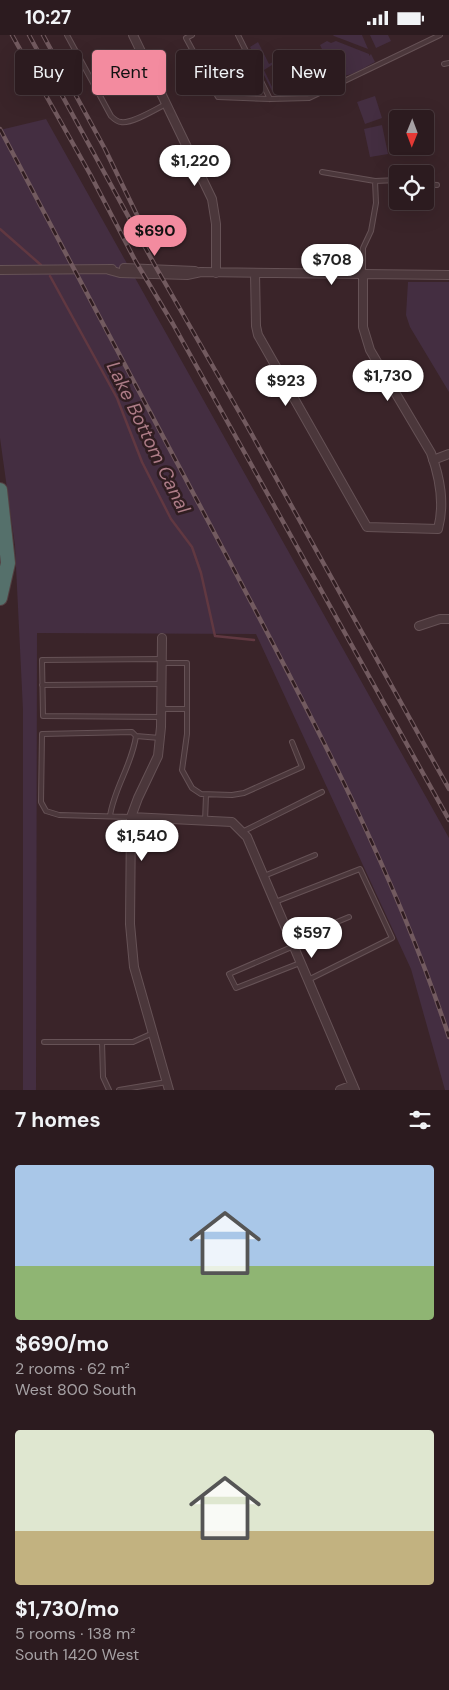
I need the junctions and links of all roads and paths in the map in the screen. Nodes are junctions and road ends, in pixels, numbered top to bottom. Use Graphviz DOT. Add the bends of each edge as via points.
graph roads {
  1 [pos="67,35"];
  2 [pos="133,35"];
  3 [pos="192,35"];
  4 [pos="238,35"];
  5 [pos="440,35"];
  6 [pos="270,99"];
  7 [pos="166,104"];
  8 [pos="322,173"];
  9 [pos="389,180"];
  10 [pos="375,181"];
  11 [pos="434,185"];
  12 [pos="438,185"];
  13 [pos="0,270"];
  14 [pos="216,273"];
  15 [pos="255,273"];
  16 [pos="363,275"];
  17 [pos="449,275"];
  18 [pos="449,454"];
  19 [pos="433,459"];
  20 [pos="0,490"];
  21 [pos="0,597"];
  22 [pos="449,619"];
  23 [pos="419,626"];
  24 [pos="162,638"];
  25 [pos="162,661"];
  26 [pos="161,684"];
  27 [pos="42,685"];
  28 [pos="187,709"];
  29 [pos="161,713"];
  30 [pos="136,736"];
  31 [pos="160,738"];
  32 [pos="292,742"];
  33 [pos="322,792"];
  34 [pos="206,795"];
  35 [pos="110,816"];
  36 [pos="131,817"];
  37 [pos="205,821"];
  38 [pos="245,834"];
  39 [pos="315,855"];
  40 [pos="264,876"];
  41 [pos="275,902"];
  42 [pos="349,917"];
  43 [pos="293,943"];
  44 [pos="301,963"];
  45 [pos="308,980"];
  46 [pos="153,1033"];
  47 [pos="44,1042"];
  48 [pos="102,1042"];
  49 [pos="168,1086"];
  50 [pos="354,1087"];
  51 [pos="109,1090"];
  52 [pos="119,1090"];
  53 [pos="340,1090"];
  1 -- 7 [label="lane" via="116,120 129,122"];
  2 -- 7 [label="street"];
  3 -- 6 [label="lane" via="186,37 218,97"];
  4 -- 6 [label="lane"];
  5 -- 6 [label="lane" via="309,98"];
  7 -- 14 [label="street" via="212,199 216,224"];
  8 -- 10 [label="lane"];
  9 -- 10 [label="lane"];
  10 -- 16 [label="lane" via="376,203 371,231 363,248"];
  11 -- 12 [label="lane"];
  13 -- 14 [label="street"];
  14 -- 15 [label="street"];
  15 -- 16 [label="street"];
  15 -- 19 [label="street" via="258,335 367,527 438,529 442,514"];
  16 -- 17 [label="street"];
  16 -- 19 [label="street" via="363,327 370,350"];
  18 -- 19 [label="street"];
  20 -- 21 [label="highway" via="8,563"];
  22 -- 23 [label="street"];
  24 -- 25 [label="street"];
  25 -- 26 [label="street"];
  25 -- 27 [label="lane" via="42,659"];
  25 -- 28 [label="lane" via="187,663"];
  26 -- 27 [label="lane"];
  26 -- 29 [label="street"];
  27 -- 29 [label="lane" via="43,717"];
  28 -- 29 [label="lane"];
  28 -- 34 [label="lane" via="182,770 192,788"];
  29 -- 31 [label="street"];
  30 -- 31 [label="lane"];
  30 -- 35 [label="lane" via="133,754 117,787"];
  30 -- 35 [label="lane" via="132,732 42,734 42,806 51,814"];
  31 -- 36 [label="street" via="158,756"];
  32 -- 34 [label="lane" via="302,767 244,793"];
  33 -- 38 [label="lane"];
  34 -- 37 [label="lane"];
  35 -- 36 [label="lane"];
  36 -- 37 [label="street"];
  36 -- 46 [label="street" via="130,924 134,967"];
  37 -- 38 [label="street" via="232,822"];
  38 -- 40 [label="street"];
  39 -- 40 [label="lane"];
  40 -- 41 [label="street"];
  41 -- 43 [label="street"];
  41 -- 45 [label="lane" via="360,869 392,938"];
  42 -- 43 [label="lane"];
  43 -- 44 [label="street"];
  43 -- 44 [label="lane" via="229,974 236,988"];
  44 -- 45 [label="street"];
  45 -- 50 [label="street"];
  46 -- 48 [label="lane" via="133,1042"];
  46 -- 49 [label="street"];
  47 -- 48 [label="lane"];
  48 -- 51 [label="lane" via="103,1077"];
  49 -- 52 [label="lane"];
  50 -- 53 [label="street"];
}
